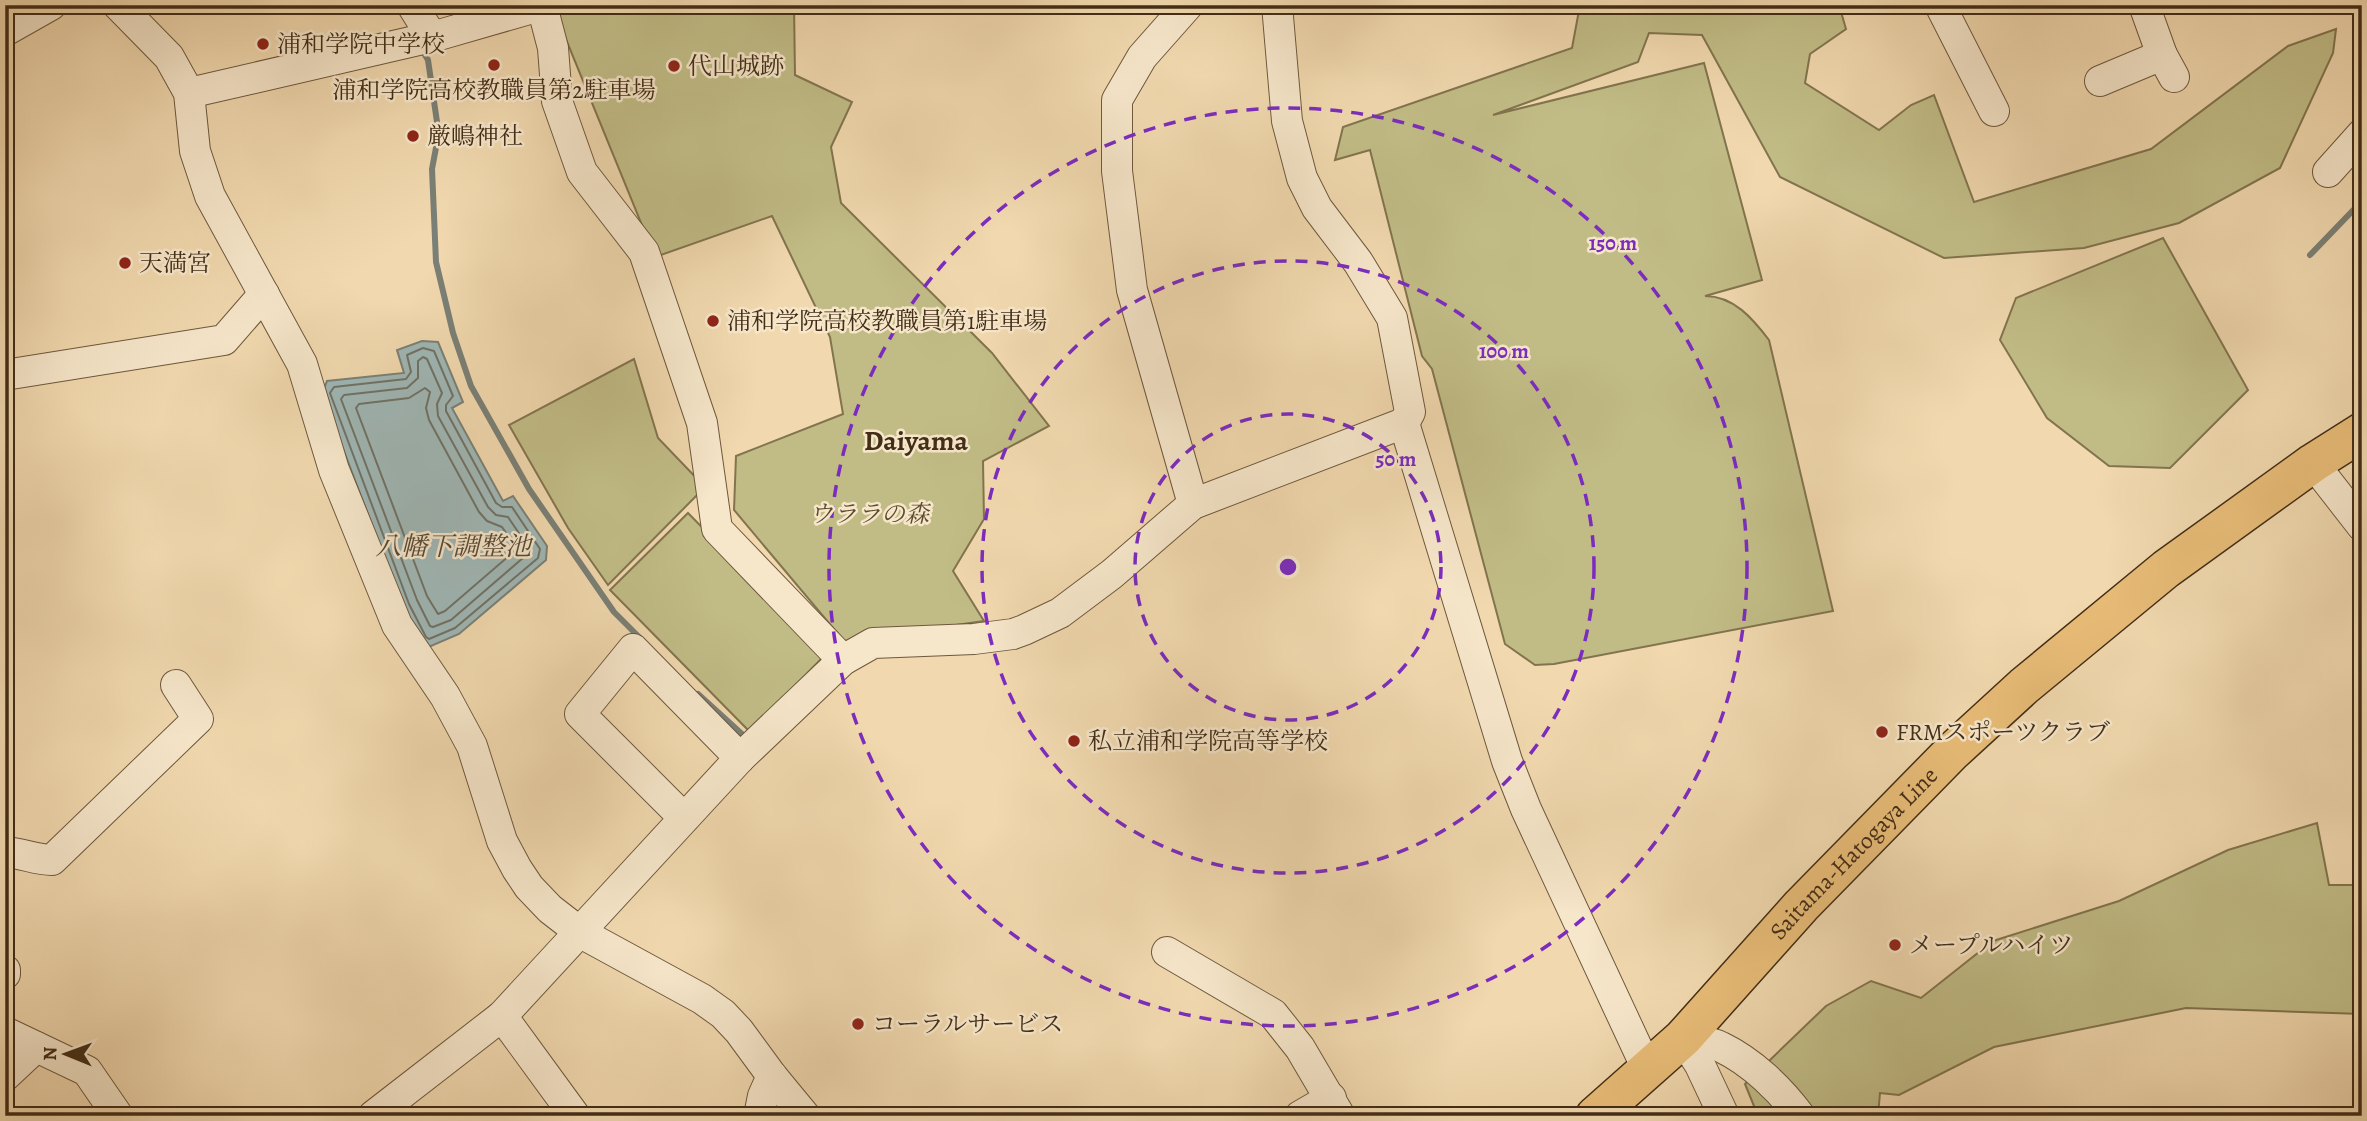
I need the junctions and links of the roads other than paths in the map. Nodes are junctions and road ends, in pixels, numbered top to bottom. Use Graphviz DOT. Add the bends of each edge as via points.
graph roads {
  1 [pos="51,5"];
  2 [pos="118,5"];
  3 [pos="412,5"];
  4 [pos="1188,5"];
  5 [pos="1277,5"];
  6 [pos="1940,5"];
  7 [pos="2144,5"];
  8 [pos="543,6"];
  9 [pos="5,30"];
  10 [pos="432,37"];
  11 [pos="2100,81"];
  12 [pos="189,93"];
  13 [pos="1994,111"];
  14 [pos="2362,134"];
  15 [pos="2328,172"];
  16 [pos="264,294"];
  17 [pos="5,373"];
  18 [pos="1404,424"];
  19 [pos="2362,432"];
  20 [pos="2313,463"];
  21 [pos="1193,504"];
  22 [pos="2362,526"];
  23 [pos="843,660"];
  24 [pos="176,685"];
  25 [pos="749,749"];
  26 [pos="684,818"];
  27 [pos="5,852"];
  28 [pos="581,933"];
  29 [pos="1167,952"];
  30 [pos="502,1016"];
  31 [pos="5,1032"];
  32 [pos="1683,1038"];
  33 [pos="36,1047"];
  34 [pos="1648,1070"];
  35 [pos="5,1076"];
  36 [pos="772,1076"];
  37 [pos="1336,1107"];
  38 [pos="118,1116"];
  39 [pos="373,1116"];
  40 [pos="575,1116"];
  41 [pos="759,1116"];
  42 [pos="805,1116"];
  43 [pos="1300,1116"];
  44 [pos="1595,1116"];
  45 [pos="1724,1116"];
  46 [pos="1800,1116"];
  1 -- 9 [label="street"];
  2 -- 12 [label="street" via="169,57"];
  3 -- 10 [label="street"];
  4 -- 21 [label="street" via="1142,57 1117,100 1117,171 1132,289"];
  5 -- 18 [label="street" via="1292,147 1317,208 1392,317 1410,412"];
  6 -- 13 [label="street"];
  7 -- 11 [label="street" via="2168,66"];
  8 -- 10 [label="street"];
  8 -- 23 [label="street" via="553,48 557,101 582,172 644,252 698,410 717,529"];
  10 -- 12 [label="street"];
  12 -- 16 [label="street" via="195,151 210,196"];
  14 -- 15 [label="street"];
  16 -- 17 [label="street" via="224,340"];
  16 -- 28 [label="street" via="302,364 334,470 397,625 472,746 502,841 529,887"];
  18 -- 21 [label="street"];
  18 -- 34 [label="street" via="1525,809"];
  19 -- 20 [label="main road, Saitama-Hatogaya Line"];
  20 -- 22 [label="street"];
  20 -- 32 [label="main road, Saitama-Hatogaya Line" via="2166,569 2024,686 1952,752 1801,906"];
  21 -- 23 [label="street" via="1060,613 1024,630 974,639 873,643"];
  23 -- 25 [label="street"];
  24 -- 27 [label="street" via="198,719 52,860"];
  25 -- 26 [label="street"];
  25 -- 26 [label="street" via="633,649 580,715"];
  26 -- 28 [label="street"];
  28 -- 30 [label="street"];
  28 -- 36 [label="street" via="723,1014"];
  29 -- 37 [label="street" via="1273,1014"];
  30 -- 39 [label="street"];
  30 -- 40 [label="street"];
  31 -- 33 [label="street"];
  32 -- 34 [label="main road, Saitama-Hatogaya Line"];
  32 -- 45 [label="street"];
  32 -- 46 [label="street" via="1721,1047 1736,1056 1775,1085"];
  33 -- 35 [label="street"];
  33 -- 38 [label="street" via="87,1072"];
  34 -- 44 [label="main road, Saitama-Hatogaya Line"];
  36 -- 41 [label="street"];
  36 -- 42 [label="street"];
  37 -- 43 [label="street"];
}
